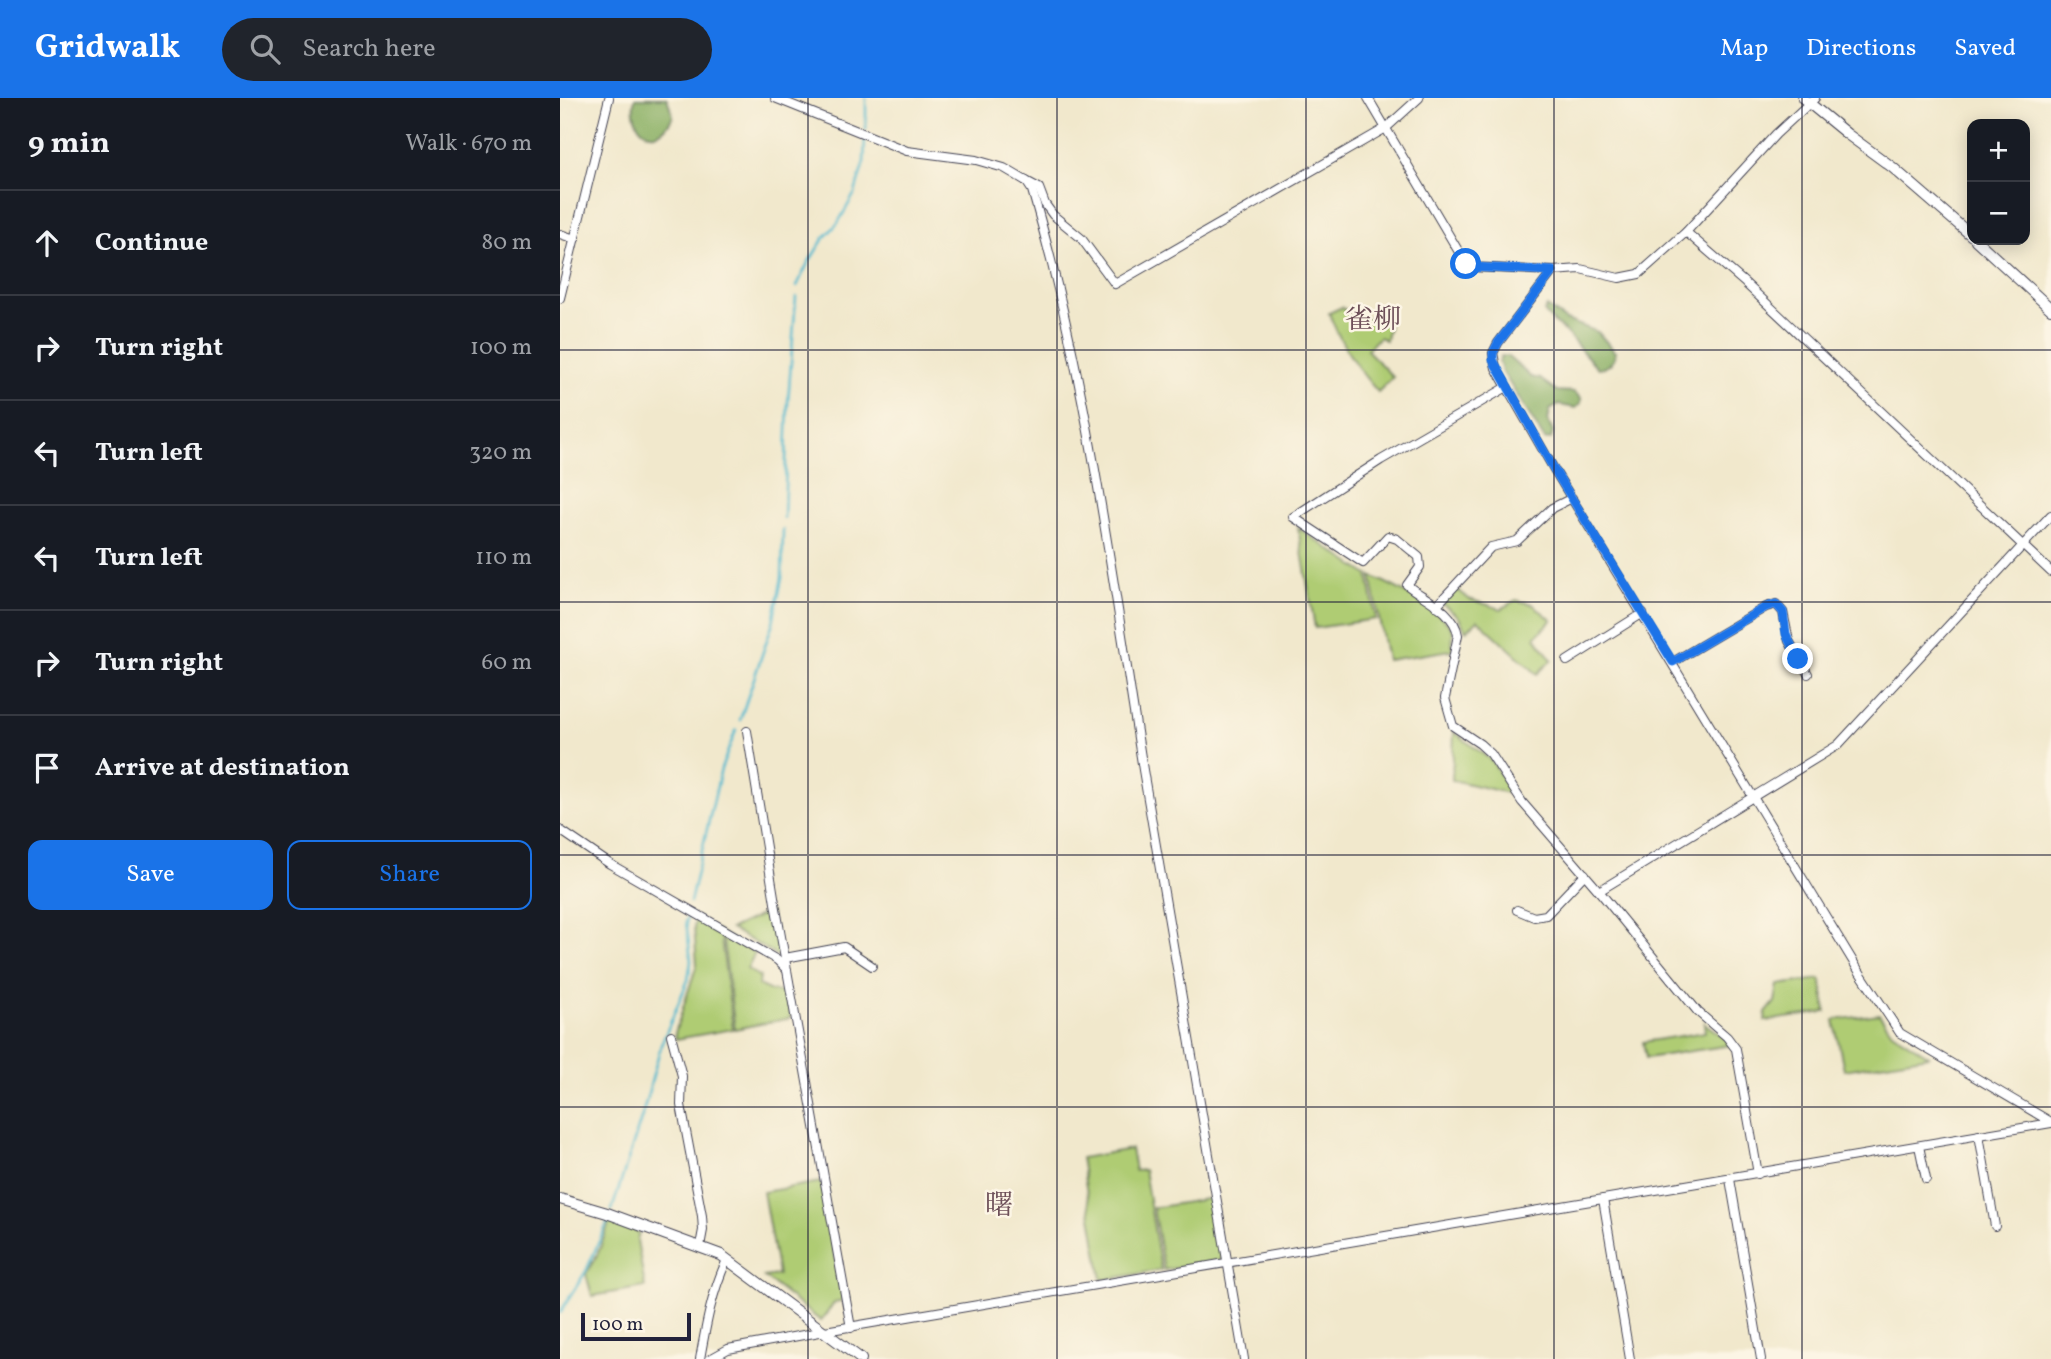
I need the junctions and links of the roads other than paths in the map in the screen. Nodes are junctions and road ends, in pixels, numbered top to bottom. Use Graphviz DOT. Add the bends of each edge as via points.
graph roads {
  1 [pos="609,98"];
  2 [pos="775,98"];
  3 [pos="1368,98"];
  4 [pos="1419,98"];
  5 [pos="1809,100"];
  6 [pos="1386,128"];
  7 [pos="1026,181"];
  8 [pos="1686,232"];
  9 [pos="1967,232"];
  10 [pos="560,234"];
  11 [pos="575,239"];
  12 [pos="1982,245"];
  13 [pos="1553,271"];
  14 [pos="560,298"];
  15 [pos="2051,309"];
  16 [pos="1507,387"];
  17 [pos="1572,498"];
  18 [pos="2051,516"];
  19 [pos="2023,546"];
  20 [pos="2051,572"];
  21 [pos="1436,606"];
  22 [pos="1643,613"];
  23 [pos="1567,661"];
  24 [pos="1673,662"];
  25 [pos="1808,674"];
  26 [pos="747,731"];
  27 [pos="1754,795"];
  28 [pos="560,830"];
  29 [pos="1585,874"];
  30 [pos="1600,891"];
  31 [pos="1517,910"];
  32 [pos="785,958"];
  33 [pos="872,966"];
  34 [pos="787,970"];
  35 [pos="671,1035"];
  36 [pos="2051,1122"];
  37 [pos="1979,1135"];
  38 [pos="1919,1146"];
  39 [pos="1758,1174"];
  40 [pos="1730,1179"];
  41 [pos="1926,1179"];
  42 [pos="560,1199"];
  43 [pos="1603,1199"];
  44 [pos="1995,1226"];
  45 [pos="700,1246"];
  46 [pos="727,1260"];
  47 [pos="1229,1264"];
  48 [pos="851,1328"];
  49 [pos="825,1331"];
  50 [pos="699,1359"];
  51 [pos="710,1359"];
  52 [pos="861,1359"];
  53 [pos="1244,1359"];
  54 [pos="1630,1359"];
  55 [pos="1761,1359"];
  1 -- 11 [label="street"];
  2 -- 7 [label="street" via="907,151 976,160"];
  3 -- 6 [label="street"];
  4 -- 6 [label="street"];
  5 -- 8 [label="street"];
  5 -- 9 [label="street"];
  6 -- 7 [label="street" via="1115,284 1081,239 1053,215 1039,188"];
  6 -- 13 [label="street" via="1466,264"];
  7 -- 47 [label="street" via="1045,236 1096,476"];
  8 -- 13 [label="street" via="1639,274 1619,278 1580,270"];
  8 -- 19 [label="street"];
  10 -- 11 [label="street"];
  11 -- 14 [label="street"];
  12 -- 15 [label="street"];
  13 -- 16 [label="street" via="1495,348 1493,360"];
  16 -- 17 [label="street"];
  16 -- 21 [label="street" via="1293,517 1363,562 1385,538 1397,539 1421,562 1407,585"];
  17 -- 21 [label="street" via="1552,508 1517,541 1491,547"];
  17 -- 22 [label="street"];
  18 -- 19 [label="street"];
  19 -- 20 [label="street"];
  19 -- 27 [label="street" via="1838,745"];
  21 -- 29 [label="street" via="1451,617 1458,635 1445,698 1453,726 1491,754 1522,802"];
  22 -- 23 [label="street"];
  22 -- 24 [label="street"];
  24 -- 25 [label="street" via="1776,604 1783,612 1789,641"];
  24 -- 27 [label="street"];
  26 -- 32 [label="street"];
  27 -- 30 [label="street"];
  27 -- 36 [label="street" via="1900,1033"];
  28 -- 34 [label="street"];
  29 -- 30 [label="street"];
  29 -- 31 [label="street" via="1546,915 1534,917"];
  30 -- 39 [label="street" via="1698,1012 1736,1049"];
  32 -- 33 [label="street" via="844,947"];
  32 -- 34 [label="street"];
  34 -- 48 [label="street"];
  35 -- 45 [label="street" via="682,1076 681,1105 702,1216"];
  36 -- 37 [label="street"];
  37 -- 38 [label="street"];
  37 -- 44 [label="street"];
  38 -- 39 [label="street"];
  38 -- 41 [label="street"];
  39 -- 40 [label="street"];
  40 -- 43 [label="street"];
  40 -- 55 [label="street"];
  42 -- 45 [label="street"];
  43 -- 47 [label="street"];
  43 -- 54 [label="street"];
  45 -- 46 [label="street"];
  46 -- 49 [label="street"];
  46 -- 50 [label="street"];
  47 -- 48 [label="street"];
  47 -- 53 [label="street"];
  48 -- 49 [label="street"];
  49 -- 51 [label="street" via="728,1349"];
  49 -- 52 [label="street"];
}
